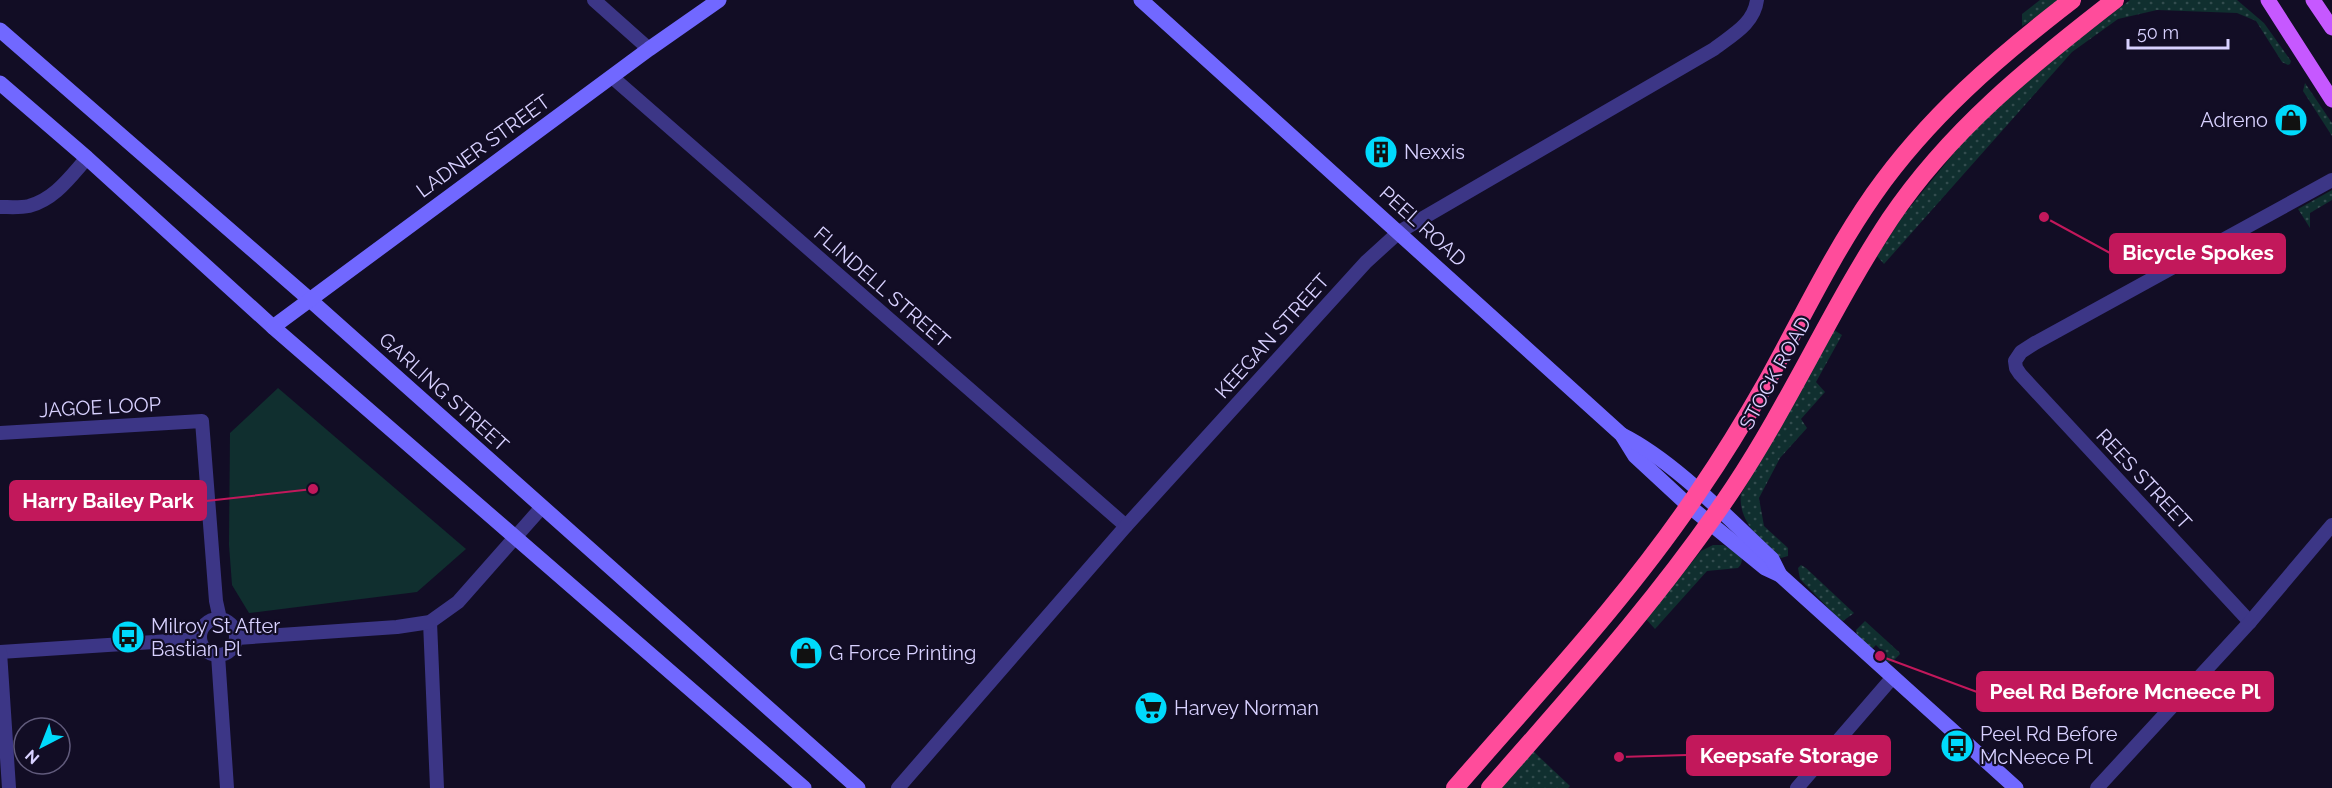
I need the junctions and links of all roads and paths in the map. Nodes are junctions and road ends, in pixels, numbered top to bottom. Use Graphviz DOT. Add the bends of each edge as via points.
graph roads {
  1 [pos="594,0"];
  2 [pos="719,0"];
  3 [pos="1141,0"];
  4 [pos="2072,0"];
  5 [pos="2115,0"];
  6 [pos="2268,0"];
  7 [pos="2313,0"];
  8 [pos="1756,4"];
  9 [pos="2332,28"];
  10 [pos="0,30"];
  11 [pos="649,49"];
  12 [pos="612,77"];
  13 [pos="0,83"];
  14 [pos="2332,100"];
  15 [pos="87,158"];
  16 [pos="2332,180"];
  17 [pos="0,207"];
  18 [pos="1399,232"];
  19 [pos="309,299"];
  20 [pos="273,327"];
  21 [pos="0,433"];
  22 [pos="1694,499"];
  23 [pos="542,507"];
  24 [pos="1714,516"];
  25 [pos="2332,525"];
  26 [pos="1125,526"];
  27 [pos="516,537"];
  28 [pos="220,619"];
  29 [pos="430,622"];
  30 [pos="2250,622"];
  31 [pos="237,638"];
  32 [pos="200,639"];
  33 [pos="0,652"];
  34 [pos="218,655"];
  35 [pos="1893,677"];
  36 [pos="3,746"];
  37 [pos="9,788"];
  38 [pos="227,788"];
  39 [pos="437,788"];
  40 [pos="804,788"];
  41 [pos="858,788"];
  42 [pos="898,788"];
  43 [pos="1455,788"];
  44 [pos="1490,788"];
  45 [pos="1797,788"];
  46 [pos="2016,788"];
  47 [pos="2097,788"];
  1 -- 11 [label="street"];
  2 -- 11 [label="street, LADNER STREET"];
  3 -- 18 [label="street, PEEL ROAD"];
  4 -- 22 [label="highway, STOCK ROAD" via="1954,99 1880,186"];
  5 -- 24 [label="highway, STOCK ROAD" via="1992,101 1913,188 1861,267 1765,438"];
  6 -- 14 [label="main road"];
  7 -- 9 [label="main road"];
  8 -- 18 [label="street, KEEGAN STREET" via="1750,21 1714,49"];
  10 -- 19 [label="street, GARLING STREET"];
  11 -- 12 [label="street, LADNER STREET"];
  12 -- 19 [label="street, LADNER STREET"];
  12 -- 26 [label="street, FLINDELL STREET"];
  13 -- 15 [label="street"];
  15 -- 17 [label="street" via="50,196 29,206"];
  15 -- 20 [label="street"];
  16 -- 30 [label="street, REES STREET" via="2035,343 2015,361 2020,374"];
  18 -- 22 [label="street, PEEL ROAD" via="1622,435 1642,446"];
  18 -- 26 [label="street, KEEGAN STREET" via="1366,262"];
  19 -- 20 [label="street, LADNER STREET"];
  19 -- 23 [label="street, GARLING STREET"];
  20 -- 27 [label="street"];
  21 -- 28 [label="street, JAGOE LOOP" via="202,421"];
  22 -- 24 [label="street, PEEL ROAD"];
  22 -- 43 [label="highway, STOCK ROAD" via="1630,584"];
  23 -- 27 [label="street"];
  23 -- 41 [label="street, GARLING STREET"];
  24 -- 35 [label="street, PEEL ROAD" via="1772,559 1780,575"];
  24 -- 44 [label="highway, STOCK ROAD" via="1635,620"];
  25 -- 30 [label="street"];
  26 -- 42 [label="street, KEEGAN STREET"];
  27 -- 29 [label="street" via="458,602"];
  27 -- 40 [label="street"];
  28 -- 31 [label="street" via="230,623"];
  28 -- 32 [label="street" via="205,624"];
  29 -- 31 [label="street"];
  29 -- 39 [label="street"];
  30 -- 47 [label="street"];
  31 -- 34 [label="street" via="231,650"];
  32 -- 33 [label="street"];
  32 -- 34 [label="street" via="208,652"];
  33 -- 36 [label="street"];
  34 -- 38 [label="street"];
  35 -- 45 [label="street"];
  35 -- 46 [label="street, PEEL ROAD"];
  36 -- 37 [label="street"];
}
